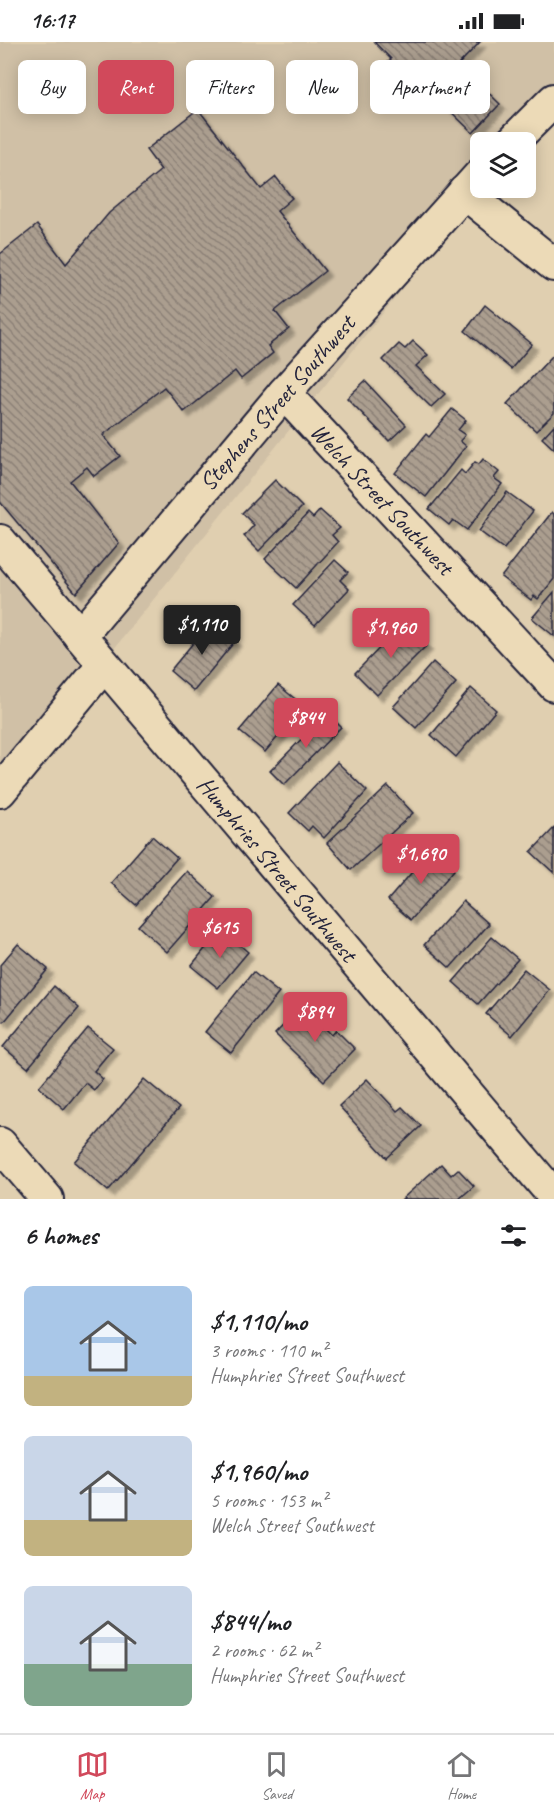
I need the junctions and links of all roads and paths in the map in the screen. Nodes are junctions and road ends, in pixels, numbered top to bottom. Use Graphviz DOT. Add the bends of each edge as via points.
graph roads {
  1 [pos="554,100"];
  2 [pos="522,132"];
  3 [pos="470,186"];
  4 [pos="486,198"];
  5 [pos="554,266"];
  6 [pos="284,393"];
  7 [pos="0,541"];
  8 [pos="80,636"];
  9 [pos="104,665"];
  10 [pos="554,685"];
  11 [pos="0,791"];
  12 [pos="0,1144"];
  13 [pos="554,1196"];
  14 [pos="47,1199"];
  1 -- 2 [label="street"];
  3 -- 6 [label="street, Stephens Street Southwest"];
  4 -- 5 [label="street"];
  6 -- 8 [label="street, Stephens Street Southwest"];
  6 -- 10 [label="street, Welch Street Southwest"];
  7 -- 8 [label="street, Humphries Street Southwest"];
  8 -- 9 [label="street, Humphries Street Southwest"];
  9 -- 11 [label="street"];
  9 -- 13 [label="street, Humphries Street Southwest"];
  12 -- 14 [label="street"];
}
